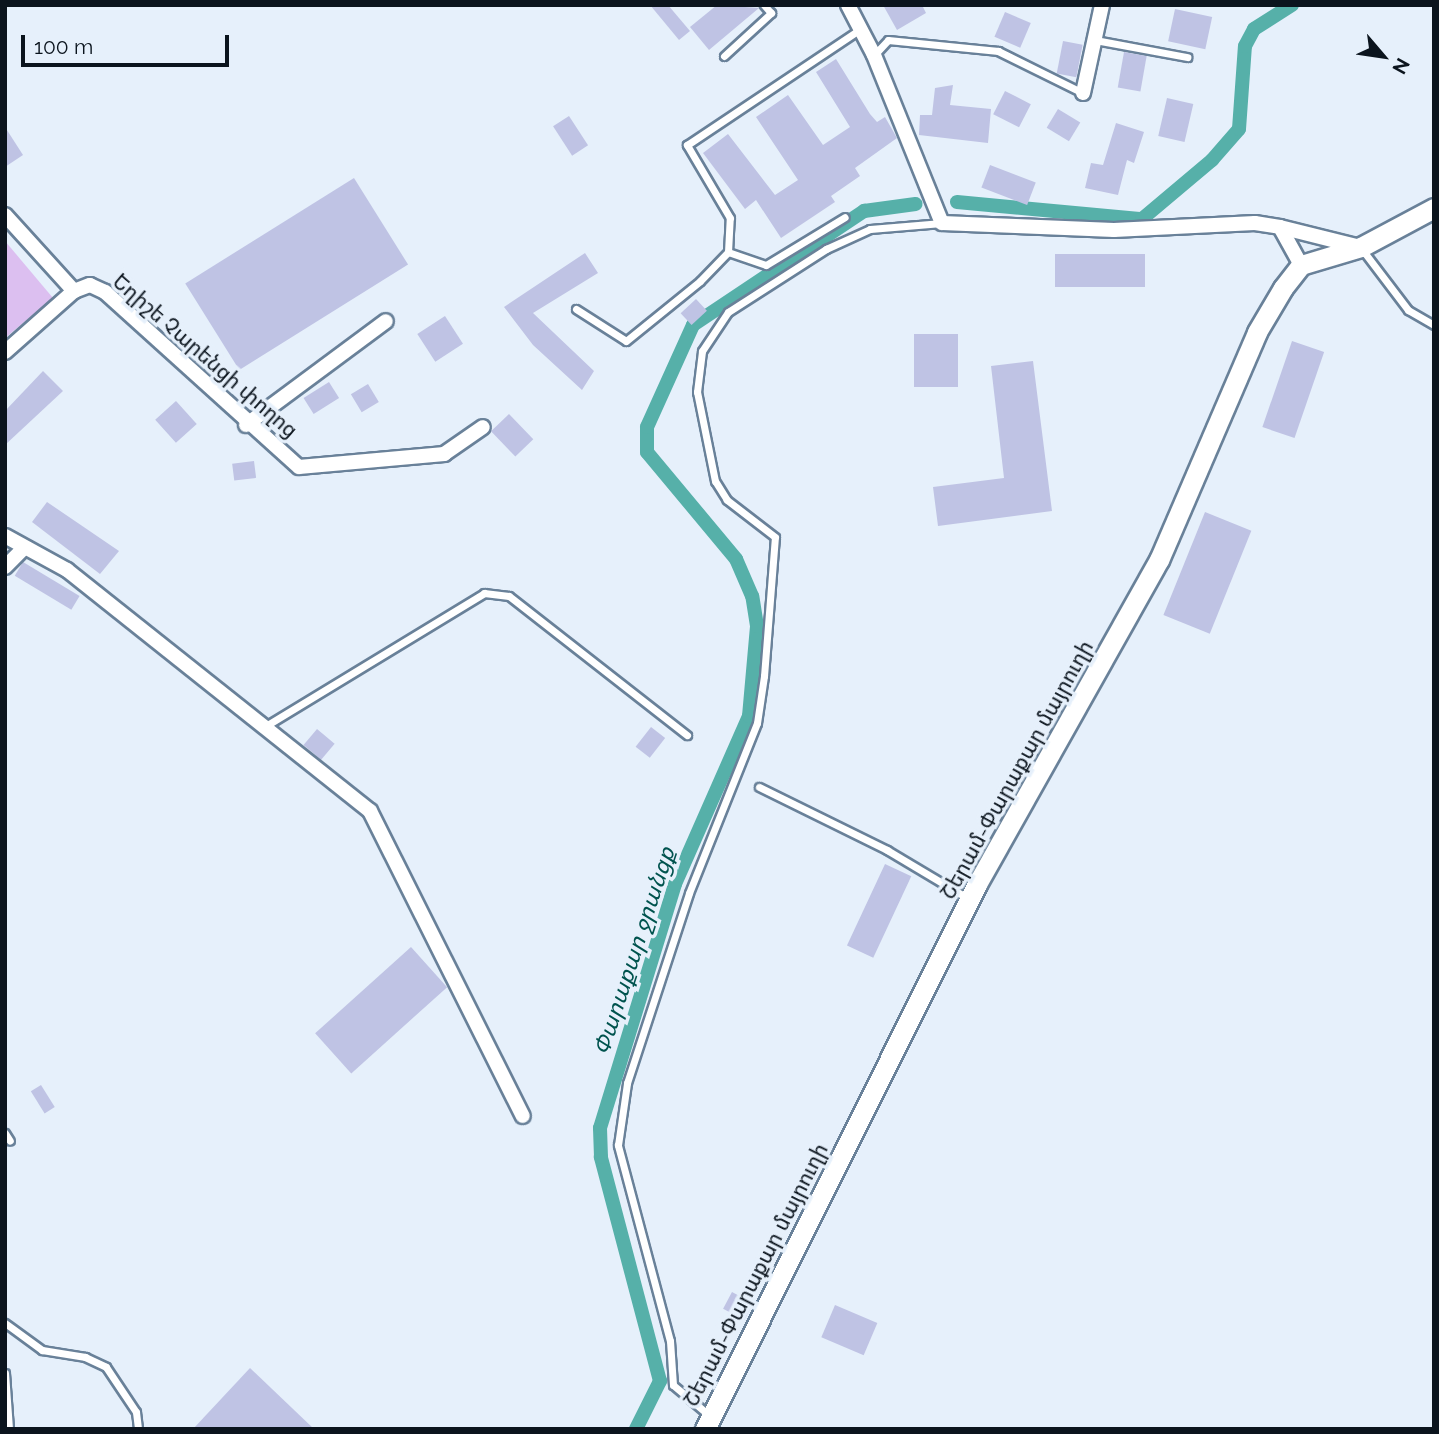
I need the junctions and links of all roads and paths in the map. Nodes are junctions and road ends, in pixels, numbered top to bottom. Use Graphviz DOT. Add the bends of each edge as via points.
graph roads {
  1 [pos="764,5"];
  2 [pos="848,5"];
  3 [pos="1102,5"];
  4 [pos="860,29"];
  5 [pos="1095,40"];
  6 [pos="874,55"];
  7 [pos="724,56"];
  8 [pos="1187,57"];
  9 [pos="1083,93"];
  10 [pos="1434,208"];
  11 [pos="5,215"];
  12 [pos="845,217"];
  13 [pos="942,223"];
  14 [pos="1280,228"];
  15 [pos="1361,247"];
  16 [pos="728,252"];
  17 [pos="1301,265"];
  18 [pos="74,291"];
  19 [pos="576,309"];
  20 [pos="386,321"];
  21 [pos="1434,325"];
  22 [pos="5,352"];
  23 [pos="246,425"];
  24 [pos="483,427"];
  25 [pos="5,536"];
  26 [pos="24,548"];
  27 [pos="5,567"];
  28 [pos="264,727"];
  29 [pos="687,734"];
  30 [pos="759,787"];
  31 [pos="969,900"];
  32 [pos="523,1116"];
  33 [pos="5,1323"];
  34 [pos="5,1373"];
  35 [pos="708,1422"];
  36 [pos="9,1429"];
  37 [pos="138,1429"];
  1 -- 7 [label="lane" via="771,13"];
  2 -- 4 [label="street"];
  3 -- 5 [label="street"];
  4 -- 6 [label="street"];
  4 -- 16 [label="lane" via="687,145 730,218"];
  5 -- 8 [label="lane"];
  5 -- 9 [label="street"];
  6 -- 9 [label="lane" via="888,40 998,51"];
  6 -- 13 [label="street"];
  10 -- 15 [label="street"];
  11 -- 18 [label="street"];
  12 -- 16 [label="lane" via="766,265"];
  13 -- 14 [label="street" via="1114,230 1255,223"];
  13 -- 35 [label="lane" via="870,229 826,249 728,312 702,351 697,392 715,481 727,500 775,537 764,676 757,723 690,893 627,1083 618,1145 670,1341 673,1385"];
  14 -- 15 [label="street"];
  14 -- 17 [label="street"];
  15 -- 17 [label="street"];
  15 -- 21 [label="lane" via="1408,310"];
  16 -- 19 [label="lane" via="626,341"];
  17 -- 31 [label="street, Շերամ-Փարաքար մայրուղի" via="1257,332 1159,560"];
  18 -- 22 [label="street"];
  18 -- 23 [label="street, Եղիշե Չարենցի փողոց" via="90,285 105,292"];
  20 -- 23 [label="street"];
  23 -- 24 [label="street, Եղիշե Չարենցի փողոց" via="299,467 444,454"];
  25 -- 26 [label="street"];
  26 -- 27 [label="street"];
  26 -- 28 [label="street" via="67,570"];
  28 -- 29 [label="lane" via="484,593 509,596"];
  28 -- 32 [label="street" via="370,811"];
  30 -- 31 [label="lane" via="898,856"];
  31 -- 35 [label="street, Շերամ-Փարաքար մայրուղի"];
  33 -- 37 [label="lane" via="42,1350 85,1357 106,1367 136,1412"];
  34 -- 36 [label="lane"];
}
